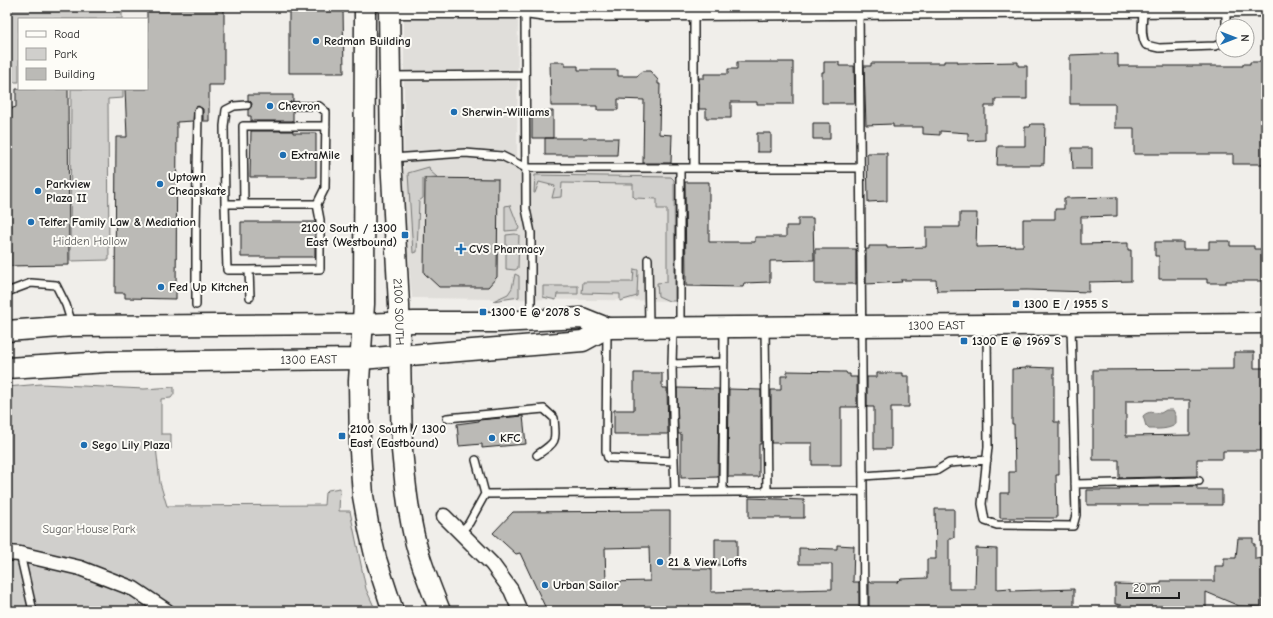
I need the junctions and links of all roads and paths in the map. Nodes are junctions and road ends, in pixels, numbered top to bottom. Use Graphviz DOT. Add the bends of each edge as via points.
graph roads {
  1 [pos="365,7"];
  2 [pos="387,8"];
  3 [pos="1202,8"];
  4 [pos="859,9"];
  5 [pos="1099,9"];
  6 [pos="1266,9"];
  7 [pos="1143,10"];
  8 [pos="1226,10"];
  9 [pos="525,11"];
  10 [pos="694,13"];
  11 [pos="1226,18"];
  12 [pos="1215,46"];
  13 [pos="525,74"];
  14 [pos="390,76"];
  15 [pos="248,105"];
  16 [pos="293,106"];
  17 [pos="198,111"];
  18 [pos="326,126"];
  19 [pos="391,158"];
  20 [pos="526,168"];
  21 [pos="680,168"];
  22 [pos="694,168"];
  23 [pos="860,168"];
  24 [pos="225,204"];
  25 [pos="244,204"];
  26 [pos="317,204"];
  27 [pos="648,259"];
  28 [pos="249,270"];
  29 [pos="7,292"];
  30 [pos="250,297"];
  31 [pos="196,304"];
  32 [pos="531,321"];
  33 [pos="399,322"];
  34 [pos="1266,323"];
  35 [pos="362,324"];
  36 [pos="987,324"];
  37 [pos="1071,324"];
  38 [pos="862,325"];
  39 [pos="73,326"];
  40 [pos="724,326"];
  41 [pos="765,326"];
  42 [pos="649,327"];
  43 [pos="677,327"];
  44 [pos="607,328"];
  45 [pos="7,331"];
  46 [pos="400,357"];
  47 [pos="361,359"];
  48 [pos="724,362"];
  49 [pos="672,364"];
  50 [pos="7,368"];
  51 [pos="447,418"];
  52 [pos="536,455"];
  53 [pos="476,460"];
  54 [pos="987,460"];
  55 [pos="674,461"];
  56 [pos="863,476"];
  57 [pos="1199,481"];
  58 [pos="1075,484"];
  59 [pos="863,491"];
  60 [pos="675,492"];
  61 [pos="723,492"];
  62 [pos="767,492"];
  63 [pos="485,494"];
  64 [pos="444,516"];
  65 [pos="461,532"];
  66 [pos="14,553"];
  67 [pos="33,611"];
  68 [pos="167,611"];
  69 [pos="393,611"];
  70 [pos="440,611"];
  71 [pos="520,611"];
  72 [pos="864,611"];
  1 -- 35 [label="main road"];
  2 -- 9 [label="street"];
  2 -- 14 [label="main road, 2100 SOUTH"];
  3 -- 7 [label="street"];
  3 -- 8 [label="street"];
  4 -- 5 [label="street"];
  4 -- 10 [label="street"];
  4 -- 23 [label="lane"];
  5 -- 7 [label="street"];
  6 -- 8 [label="street"];
  7 -- 12 [label="lane" via="1146,46"];
  8 -- 11 [label="lane"];
  9 -- 10 [label="street" via="547,14"];
  9 -- 13 [label="lane"];
  10 -- 22 [label="lane"];
  13 -- 14 [label="lane"];
  13 -- 20 [label="lane"];
  14 -- 19 [label="main road, 2100 SOUTH"];
  15 -- 24 [label="lane" via="234,106 226,110"];
  16 -- 18 [label="lane" via="319,106 326,112"];
  17 -- 31 [label="lane"];
  18 -- 25 [label="lane" via="243,126"];
  18 -- 26 [label="lane" via="325,188"];
  19 -- 20 [label="lane" via="465,153 502,156"];
  19 -- 33 [label="main road, 2100 SOUTH"];
  20 -- 21 [label="lane"];
  20 -- 32 [label="lane" via="526,209 531,233"];
  21 -- 22 [label="lane"];
  21 -- 43 [label="lane"];
  22 -- 23 [label="lane"];
  23 -- 38 [label="lane"];
  24 -- 25 [label="lane"];
  24 -- 28 [label="lane" via="227,270"];
  25 -- 26 [label="lane"];
  26 -- 28 [label="lane" via="320,220 320,269"];
  27 -- 42 [label="lane"];
  28 -- 30 [label="lane"];
  29 -- 39 [label="lane" via="31,283 56,284"];
  32 -- 33 [label="main road, 1300 EAST"];
  32 -- 44 [label="main road, 1300 EAST" via="582,318"];
  33 -- 35 [label="main road, 1300 EAST"];
  33 -- 46 [label="main road, 2100 SOUTH"];
  34 -- 37 [label="main road, 1300 EAST"];
  35 -- 39 [label="main road, 1300 EAST"];
  35 -- 47 [label="main road"];
  36 -- 37 [label="main road, 1300 EAST"];
  36 -- 38 [label="main road, 1300 EAST"];
  36 -- 54 [label="lane"];
  37 -- 58 [label="lane"];
  38 -- 41 [label="main road, 1300 EAST"];
  38 -- 56 [label="lane"];
  39 -- 45 [label="main road, 1300 EAST"];
  40 -- 41 [label="main road, 1300 EAST"];
  40 -- 43 [label="main road, 1300 EAST"];
  40 -- 48 [label="lane"];
  41 -- 62 [label="lane"];
  42 -- 43 [label="main road, 1300 EAST"];
  42 -- 44 [label="main road, 1300 EAST"];
  43 -- 49 [label="lane"];
  44 -- 46 [label="main road, 1300 EAST" via="583,342"];
  44 -- 55 [label="lane" via="608,458"];
  46 -- 47 [label="main road, 1300 EAST"];
  46 -- 70 [label="main road, 2100 SOUTH" via="402,450 407,497 417,545"];
  47 -- 50 [label="main road, 1300 EAST" via="108,362"];
  47 -- 69 [label="main road" via="359,422 363,496 372,544"];
  48 -- 49 [label="lane"];
  48 -- 61 [label="lane"];
  49 -- 55 [label="lane"];
  51 -- 52 [label="lane" via="544,409 554,418 556,437 552,445"];
  53 -- 63 [label="lane"];
  54 -- 56 [label="lane" via="949,463 936,471"];
  54 -- 58 [label="lane" via="982,504 985,521 997,525 1073,526 1076,515"];
  55 -- 60 [label="lane"];
  56 -- 59 [label="lane"];
  57 -- 58 [label="lane"];
  59 -- 62 [label="lane"];
  59 -- 72 [label="lane"];
  60 -- 61 [label="lane"];
  60 -- 63 [label="lane"];
  61 -- 62 [label="lane"];
  63 -- 65 [label="lane"];
  64 -- 65 [label="street"];
  65 -- 71 [label="street" via="492,564 511,590"];
  66 -- 67 [label="lane"];
  66 -- 68 [label="street" via="80,568 134,589"];
}
